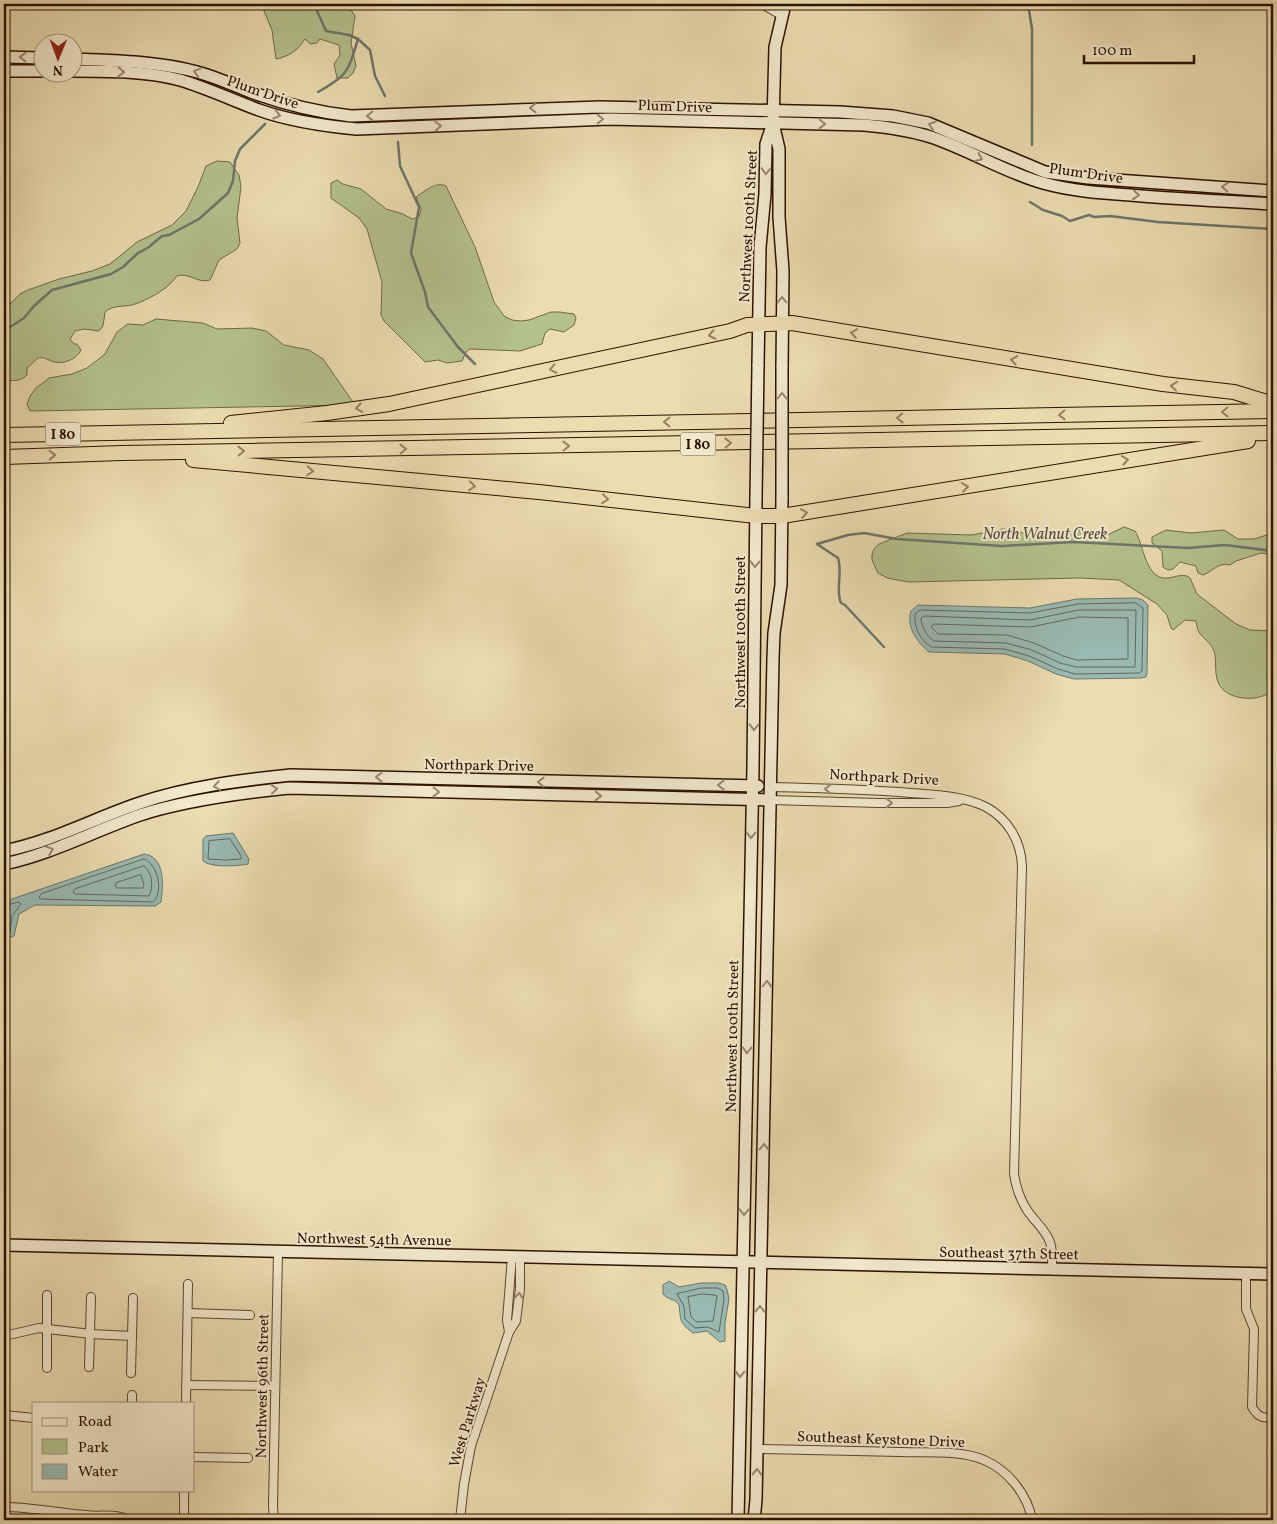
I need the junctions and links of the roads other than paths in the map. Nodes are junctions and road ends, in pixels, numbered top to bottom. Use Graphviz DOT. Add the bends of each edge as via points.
graph roads {
  1 [pos="762,4"];
  2 [pos="783,10"];
  3 [pos="4,57"];
  4 [pos="32,58"];
  5 [pos="82,59"];
  6 [pos="4,71"];
  7 [pos="32,71"];
  8 [pos="82,71"];
  9 [pos="774,111"];
  10 [pos="773,123"];
  11 [pos="1273,191"];
  12 [pos="1273,204"];
  13 [pos="759,324"];
  14 [pos="782,324"];
  15 [pos="1273,404"];
  16 [pos="1273,411"];
  17 [pos="122,433"];
  18 [pos="4,435"];
  19 [pos="1273,435"];
  20 [pos="122,453"];
  21 [pos="4,456"];
  22 [pos="756,516"];
  23 [pos="782,516"];
  24 [pos="359,777"];
  25 [pos="568,782"];
  26 [pos="752,786"];
  27 [pos="770,787"];
  28 [pos="358,790"];
  29 [pos="568,795"];
  30 [pos="752,799"];
  31 [pos="770,800"];
  32 [pos="963,800"];
  33 [pos="4,851"];
  34 [pos="4,864"];
  35 [pos="4,1245"];
  36 [pos="278,1252"];
  37 [pos="516,1257"];
  38 [pos="743,1262"];
  39 [pos="761,1262"];
  40 [pos="1052,1269"];
  41 [pos="1246,1273"];
  42 [pos="1273,1274"];
  43 [pos="188,1284"];
  44 [pos="47,1295"];
  45 [pos="91,1297"];
  46 [pos="133,1298"];
  47 [pos="188,1314"];
  48 [pos="250,1315"];
  49 [pos="47,1328"];
  50 [pos="90,1334"];
  51 [pos="4,1336"];
  52 [pos="132,1336"];
  53 [pos="89,1367"];
  54 [pos="47,1368"];
  55 [pos="131,1373"];
  56 [pos="186,1385"];
  57 [pos="276,1386"];
  58 [pos="186,1402"];
  59 [pos="4,1415"];
  60 [pos="32,1418"];
  61 [pos="1273,1418"];
  62 [pos="757,1449"];
  63 [pos="195,1457"];
  64 [pos="248,1458"];
  65 [pos="184,1492"];
  66 [pos="4,1507"];
  67 [pos="128,1520"];
  68 [pos="184,1520"];
  69 [pos="274,1520"];
  70 [pos="460,1520"];
  71 [pos="738,1520"];
  72 [pos="754,1520"];
  73 [pos="1032,1520"];
  1 -- 2 [label="street"];
  2 -- 9 [label="street" via="775,47"];
  4 -- 3 [label="street, one-way"];
  9 -- 5 [label="street, Plum Drive, one-way" via="600,107 351,116 289,104 177,68 133,61"];
  6 -- 7 [label="street"];
  8 -- 10 [label="street, Plum Drive, one-way" via="136,73 178,80 275,115 357,129 595,119"];
  9 -- 10 [label="street"];
  11 -- 9 [label="street, Plum Drive, one-way" via="1045,172 928,124 893,116"];
  10 -- 12 [label="street, Plum Drive, one-way" via="895,129 932,138 1042,183 1087,192"];
  10 -- 13 [label="street, Northwest 100th Street, one-way" via="766,144"];
  14 -- 10 [label="street, Northwest 100th Street, one-way" via="779,149"];
  13 -- 14 [label="highway"];
  13 -- 17 [label="highway, one-way" via="390,404"];
  13 -- 22 [label="street, Northwest 100th Street, bridge"];
  15 -- 14 [label="highway, one-way" via="1234,392 1163,384 792,323"];
  23 -- 14 [label="street, Northwest 100th Street, one-way, bridge"];
  16 -- 17 [label="highway, I 80, one-way"];
  17 -- 18 [label="highway, I 80"];
  20 -- 19 [label="highway, I 80, one-way"];
  23 -- 19 [label="highway, one-way"];
  21 -- 20 [label="highway, I 80, one-way"];
  20 -- 22 [label="highway, one-way" via="530,491"];
  22 -- 23 [label="highway"];
  22 -- 26 [label="street, Northwest 100th Street, one-way"];
  23 -- 27 [label="street, Northwest 100th Street" via="781,585 773,653"];
  25 -- 24 [label="street, Northpark Drive, one-way"];
  24 -- 28 [label="street"];
  24 -- 33 [label="street, Northpark Drive, one-way" via="290,775 182,791 140,803 26,847"];
  26 -- 25 [label="street, Northpark Drive, one-way"];
  25 -- 29 [label="street"];
  26 -- 27 [label="street, Northpark Drive"];
  26 -- 30 [label="street, Northwest 100th Street"];
  27 -- 31 [label="street, Northwest 100th Street"];
  32 -- 27 [label="street, Northpark Drive, one-way" via="880,790"];
  28 -- 29 [label="street, Northpark Drive, one-way"];
  34 -- 28 [label="street, Northpark Drive, one-way" via="165,808 289,788"];
  29 -- 30 [label="street, Northpark Drive, one-way"];
  30 -- 31 [label="street, Northpark Drive"];
  30 -- 38 [label="street, Northwest 100th Street, one-way"];
  31 -- 32 [label="street, Northpark Drive, one-way" via="879,803"];
  39 -- 31 [label="street, Northwest 100th Street, one-way"];
  32 -- 40 [label="street, Northpark Drive" via="986,807 1004,820 1016,838 1021,856 1014,1174 1016,1187 1027,1210 1050,1241"];
  35 -- 36 [label="street, Northwest 54th Avenue"];
  36 -- 37 [label="street, Northwest 54th Avenue"];
  36 -- 57 [label="street, Northwest 96th Street"];
  37 -- 38 [label="street, Northwest 54th Avenue"];
  37 -- 70 [label="street, West Parkway" via="507,1320 509,1332 471,1446"];
  38 -- 39 [label="street, Southeast 37th Street"];
  38 -- 71 [label="street, Northwest 100th Street, one-way"];
  39 -- 40 [label="street, Southeast 37th Street"];
  62 -- 39 [label="street, Northwest 100th Street, one-way"];
  40 -- 41 [label="street, Southeast 37th Street"];
  41 -- 42 [label="street, Southeast 37th Street"];
  41 -- 61 [label="street" via="1246,1309 1254,1329 1252,1407 1257,1415"];
  43 -- 47 [label="street"];
  44 -- 49 [label="street"];
  45 -- 50 [label="street"];
  46 -- 52 [label="street"];
  47 -- 48 [label="street"];
  47 -- 56 [label="street"];
  49 -- 50 [label="street"];
  49 -- 51 [label="street"];
  49 -- 54 [label="street"];
  50 -- 52 [label="street"];
  50 -- 53 [label="street"];
  52 -- 55 [label="street"];
  56 -- 57 [label="street"];
  56 -- 58 [label="street"];
  57 -- 69 [label="street, Northwest 96th Street"];
  59 -- 60 [label="street"];
  72 -- 62 [label="street, Northwest 100th Street, one-way"];
  62 -- 73 [label="street, Southeast Keystone Drive" via="970,1455 986,1461 1013,1482 1021,1492"];
  63 -- 64 [label="street"];
  65 -- 68 [label="street"];
  66 -- 67 [label="street"];
}
